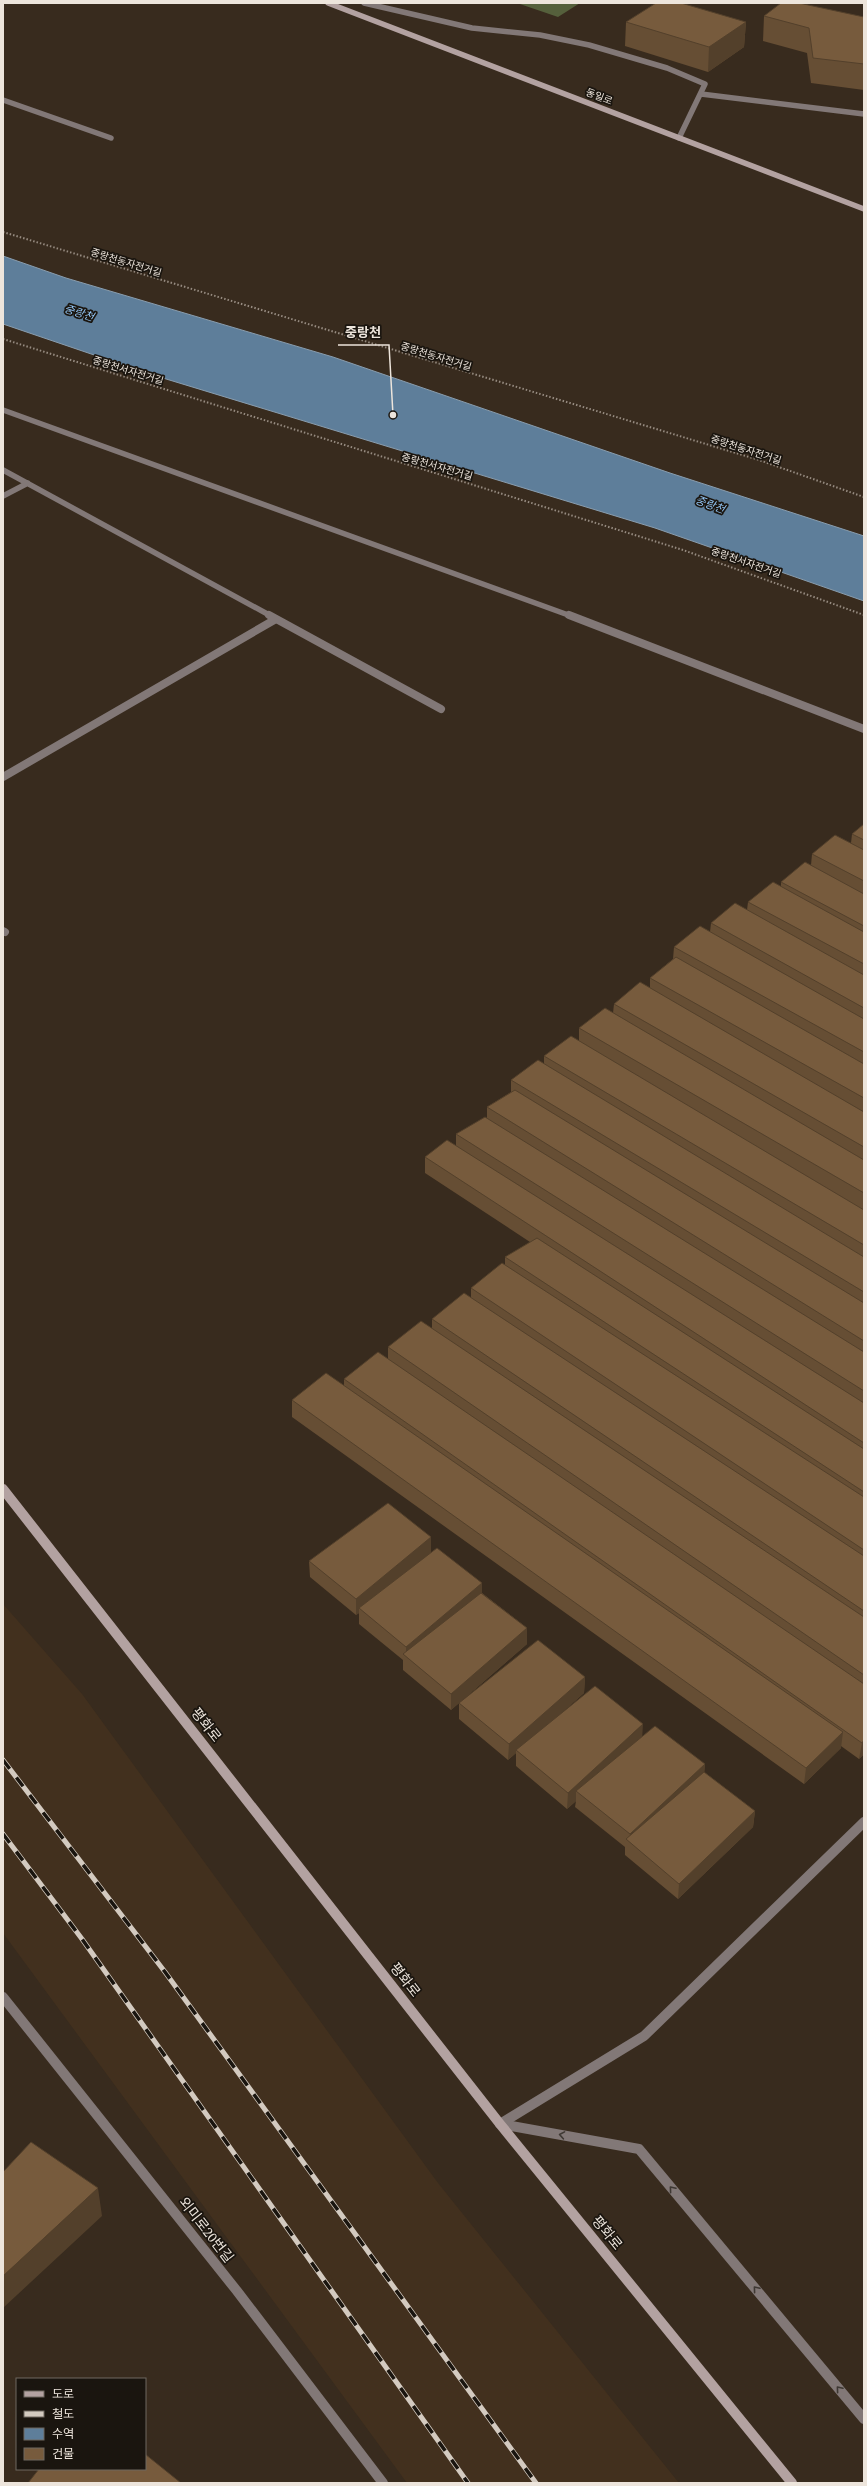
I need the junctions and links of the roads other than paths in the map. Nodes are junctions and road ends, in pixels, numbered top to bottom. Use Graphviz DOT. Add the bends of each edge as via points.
graph roads {
  1 [pos="328,3"];
  2 [pos="364,3"];
  3 [pos="701,94"];
  4 [pos="3,100"];
  5 [pos="864,114"];
  6 [pos="111,138"];
  7 [pos="679,138"];
  8 [pos="864,209"];
  9 [pos="3,410"];
  10 [pos="3,470"];
  11 [pos="28,483"];
  12 [pos="3,496"];
  13 [pos="276,619"];
  14 [pos="441,709"];
  15 [pos="864,729"];
  16 [pos="3,777"];
  17 [pos="3,1489"];
  18 [pos="864,1822"];
  19 [pos="3,1997"];
  20 [pos="500,2124"];
  21 [pos="864,2419"];
  22 [pos="383,2483"];
  23 [pos="792,2483"];
  1 -- 7 [label="main road, 동일로"];
  2 -- 3 [label="street" via="472,28 540,35 589,45 667,68 705,84"];
  3 -- 5 [label="street"];
  3 -- 7 [label="street"];
  4 -- 6 [label="street"];
  7 -- 8 [label="main road, 동일로"];
  9 -- 15 [label="street" via="552,608"];
  10 -- 11 [label="street"];
  11 -- 12 [label="street"];
  11 -- 13 [label="street"];
  13 -- 14 [label="street"];
  13 -- 16 [label="street"];
  17 -- 20 [label="main road, 평화로"];
  18 -- 20 [label="street" via="644,2036"];
  19 -- 22 [label="street, 외미로20번길" via="237,2291"];
  21 -- 20 [label="street, one-way" via="639,2149"];
  20 -- 23 [label="main road, 평화로"];
}
